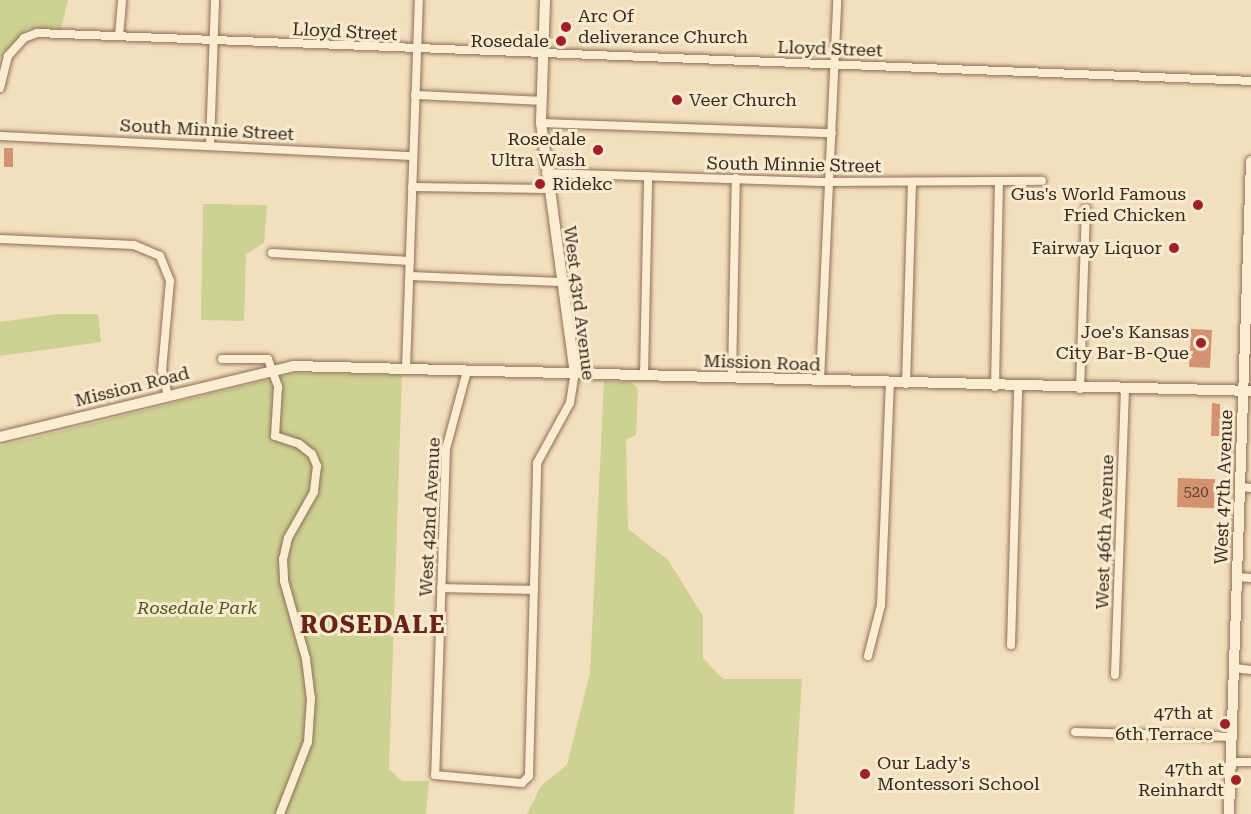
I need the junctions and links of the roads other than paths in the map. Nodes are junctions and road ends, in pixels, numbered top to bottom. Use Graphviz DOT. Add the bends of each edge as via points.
graph roads {
  1 [pos="122,0"];
  2 [pos="215,0"];
  3 [pos="419,0"];
  4 [pos="545,0"];
  5 [pos="837,0"];
  6 [pos="120,36"];
  7 [pos="214,41"];
  8 [pos="417,51"];
  9 [pos="542,56"];
  10 [pos="836,64"];
  11 [pos="1251,81"];
  12 [pos="0,88"];
  13 [pos="415,95"];
  14 [pos="540,101"];
  15 [pos="541,123"];
  16 [pos="832,133"];
  17 [pos="0,136"];
  18 [pos="210,145"];
  19 [pos="413,156"];
  20 [pos="1251,161"];
  21 [pos="546,172"];
  22 [pos="648,176"];
  23 [pos="736,178"];
  24 [pos="827,181"];
  25 [pos="999,181"];
  26 [pos="1042,181"];
  27 [pos="912,182"];
  28 [pos="412,187"];
  29 [pos="548,189"];
  30 [pos="1086,208"];
  31 [pos="0,239"];
  32 [pos="272,253"];
  33 [pos="410,261"];
  34 [pos="410,276"];
  35 [pos="561,282"];
  36 [pos="222,359"];
  37 [pos="406,368"];
  38 [pos="271,369"];
  39 [pos="467,371"];
  40 [pos="575,373"];
  41 [pos="644,375"];
  42 [pos="732,378"];
  43 [pos="820,381"];
  44 [pos="890,384"];
  45 [pos="906,384"];
  46 [pos="995,387"];
  47 [pos="1018,388"];
  48 [pos="1080,389"];
  49 [pos="1125,390"];
  50 [pos="1248,391"];
  51 [pos="168,395"];
  52 [pos="0,437"];
  53 [pos="1246,487"];
  54 [pos="1237,577"];
  55 [pos="1251,578"];
  56 [pos="441,588"];
  57 [pos="534,590"];
  58 [pos="1011,645"];
  59 [pos="868,656"];
  60 [pos="1234,668"];
  61 [pos="1251,670"];
  62 [pos="1115,675"];
  63 [pos="1075,732"];
  64 [pos="1232,737"];
  65 [pos="1231,762"];
  66 [pos="1251,762"];
  67 [pos="527,782"];
  68 [pos="280,814"];
  69 [pos="1229,814"];
  1 -- 6 [label="street"];
  2 -- 7 [label="street"];
  3 -- 8 [label="street"];
  4 -- 9 [label="main road, West 43rd Avenue"];
  5 -- 10 [label="street"];
  6 -- 7 [label="street, Lloyd Street"];
  6 -- 12 [label="street, Lloyd Street" via="37,33 17,45 1,71"];
  7 -- 8 [label="street, Lloyd Street"];
  7 -- 18 [label="street"];
  8 -- 9 [label="street, Lloyd Street"];
  8 -- 13 [label="street"];
  9 -- 10 [label="street, Lloyd Street"];
  9 -- 14 [label="main road, West 43rd Avenue"];
  10 -- 11 [label="street, Lloyd Street"];
  10 -- 16 [label="street"];
  13 -- 14 [label="street"];
  13 -- 19 [label="street"];
  14 -- 15 [label="main road, West 43rd Avenue"];
  15 -- 16 [label="street"];
  15 -- 21 [label="main road, West 43rd Avenue"];
  16 -- 24 [label="street"];
  17 -- 18 [label="street, South Minnie Street"];
  18 -- 19 [label="street, South Minnie Street"];
  19 -- 28 [label="street"];
  20 -- 50 [label="main road, West 47th Avenue"];
  21 -- 22 [label="street, South Minnie Street"];
  21 -- 29 [label="main road, West 43rd Avenue"];
  22 -- 23 [label="street, South Minnie Street"];
  22 -- 41 [label="street"];
  23 -- 24 [label="street, South Minnie Street"];
  23 -- 42 [label="street"];
  24 -- 27 [label="street, South Minnie Street"];
  24 -- 43 [label="street"];
  25 -- 26 [label="street, South Minnie Street"];
  25 -- 27 [label="street, South Minnie Street"];
  25 -- 46 [label="street"];
  27 -- 45 [label="street"];
  28 -- 29 [label="street"];
  28 -- 33 [label="street"];
  29 -- 35 [label="main road, West 43rd Avenue"];
  30 -- 48 [label="street"];
  31 -- 51 [label="street" via="134,245 156,252 170,281 162,370"];
  32 -- 33 [label="street"];
  33 -- 34 [label="street"];
  34 -- 35 [label="street"];
  34 -- 37 [label="street"];
  35 -- 40 [label="main road, West 43rd Avenue"];
  36 -- 38 [label="street, Mission Road" via="266,359"];
  37 -- 38 [label="main road, Mission Road"];
  37 -- 39 [label="main road, Mission Road"];
  38 -- 51 [label="main road, Mission Road"];
  38 -- 68 [label="street" via="278,387 275,436 312,454 318,478 288,538 283,559 292,616 306,659 311,709 308,742"];
  39 -- 40 [label="main road, Mission Road"];
  39 -- 56 [label="street, West 42nd Avenue" via="446,449"];
  40 -- 41 [label="main road, Mission Road"];
  40 -- 57 [label="street, West 43rd Avenue" via="570,403 537,464"];
  41 -- 42 [label="main road, Mission Road"];
  42 -- 43 [label="main road, Mission Road"];
  43 -- 44 [label="main road, Mission Road"];
  44 -- 45 [label="main road, Mission Road"];
  44 -- 59 [label="street" via="881,605"];
  45 -- 46 [label="main road, Mission Road"];
  46 -- 47 [label="main road, Mission Road"];
  47 -- 48 [label="main road, Mission Road"];
  47 -- 58 [label="street"];
  48 -- 49 [label="main road, Mission Road"];
  49 -- 50 [label="main road, Mission Road"];
  49 -- 62 [label="street, West 46th Avenue"];
  50 -- 53 [label="main road, West 47th Avenue"];
  51 -- 52 [label="main road, Mission Road"];
  53 -- 54 [label="main road, West 47th Avenue"];
  54 -- 55 [label="street"];
  54 -- 60 [label="main road, West 47th Avenue"];
  56 -- 57 [label="street"];
  56 -- 67 [label="street, West 42nd Avenue" via="435,775"];
  57 -- 67 [label="street, West 43rd Avenue"];
  60 -- 61 [label="street"];
  60 -- 64 [label="main road, West 47th Avenue"];
  63 -- 64 [label="street"];
  64 -- 65 [label="main road, West 47th Avenue"];
  65 -- 66 [label="street"];
  65 -- 69 [label="main road, West 47th Avenue"];
}
